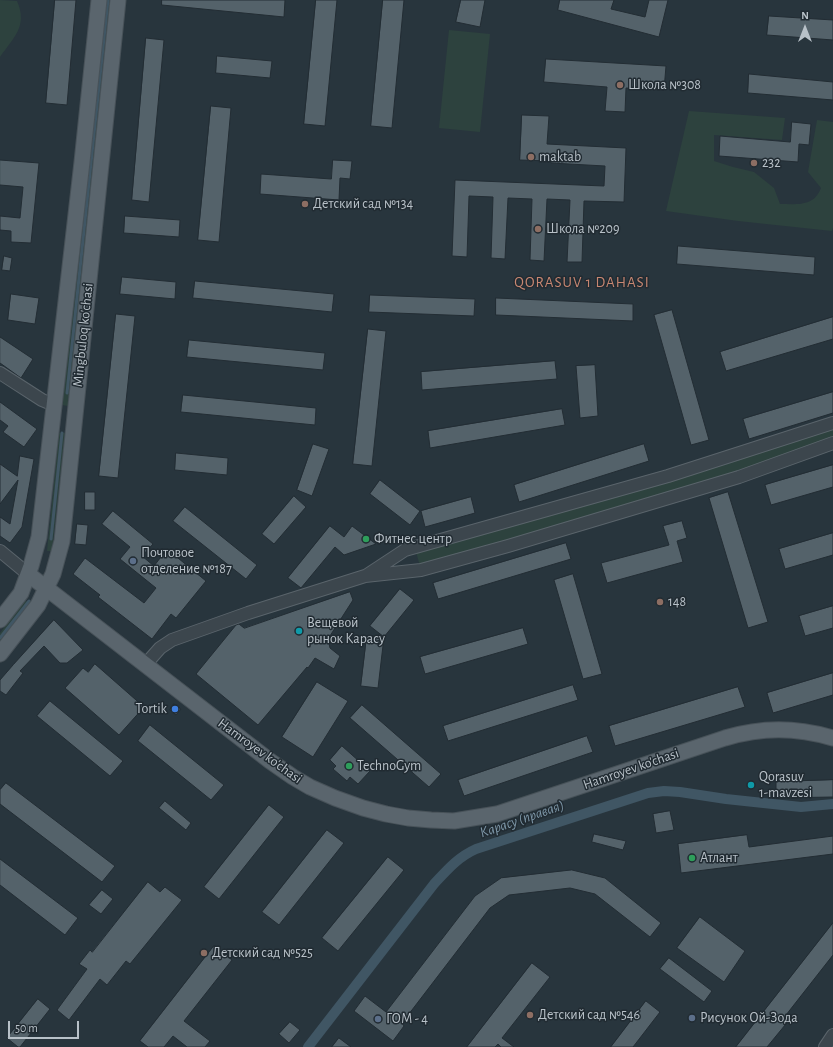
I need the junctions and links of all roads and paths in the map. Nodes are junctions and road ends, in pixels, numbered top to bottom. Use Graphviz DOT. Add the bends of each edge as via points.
graph roads {
  1 [pos="99,0"];
  2 [pos="118,0"];
  3 [pos="0,373"];
  4 [pos="76,396"];
  5 [pos="55,399"];
  6 [pos="833,423"];
  7 [pos="833,443"];
  8 [pos="0,551"];
  9 [pos="28,574"];
  10 [pos="365,576"];
  11 [pos="47,588"];
  12 [pos="0,620"];
  13 [pos="0,654"];
  14 [pos="145,665"];
  15 [pos="833,738"];
  16 [pos="833,1035"];
  17 [pos="825,1047"];
  1 -- 5 [label="main road, Mingbuloq ko'chasi"];
  2 -- 4 [label="main road, Mingbuloq ko'chasi"];
  3 -- 5 [label="street" via="42,400"];
  4 -- 5 [label="main road"];
  4 -- 11 [label="main road, Mingbuloq ko'chasi" via="62,541"];
  5 -- 9 [label="main road, Mingbuloq ko'chasi" via="39,537"];
  6 -- 10 [label="street" via="675,474 405,550"];
  7 -- 10 [label="street" via="739,477 508,546 421,570"];
  8 -- 9 [label="street"];
  9 -- 11 [label="main road, Hamroyev ko'chasi"];
  9 -- 12 [label="main road, Mingbuloq ko'chasi" via="21,593"];
  10 -- 14 [label="street" via="172,640 160,648"];
  11 -- 13 [label="main road, Mingbuloq ko'chasi" via="38,605"];
  11 -- 14 [label="main road, Hamroyev ko'chasi"];
  14 -- 15 [label="main road, Hamroyev ko'chasi" via="270,761 302,782 362,808 420,819 454,821 497,814 755,730 798,731"];
  16 -- 17 [label="street"];
}
